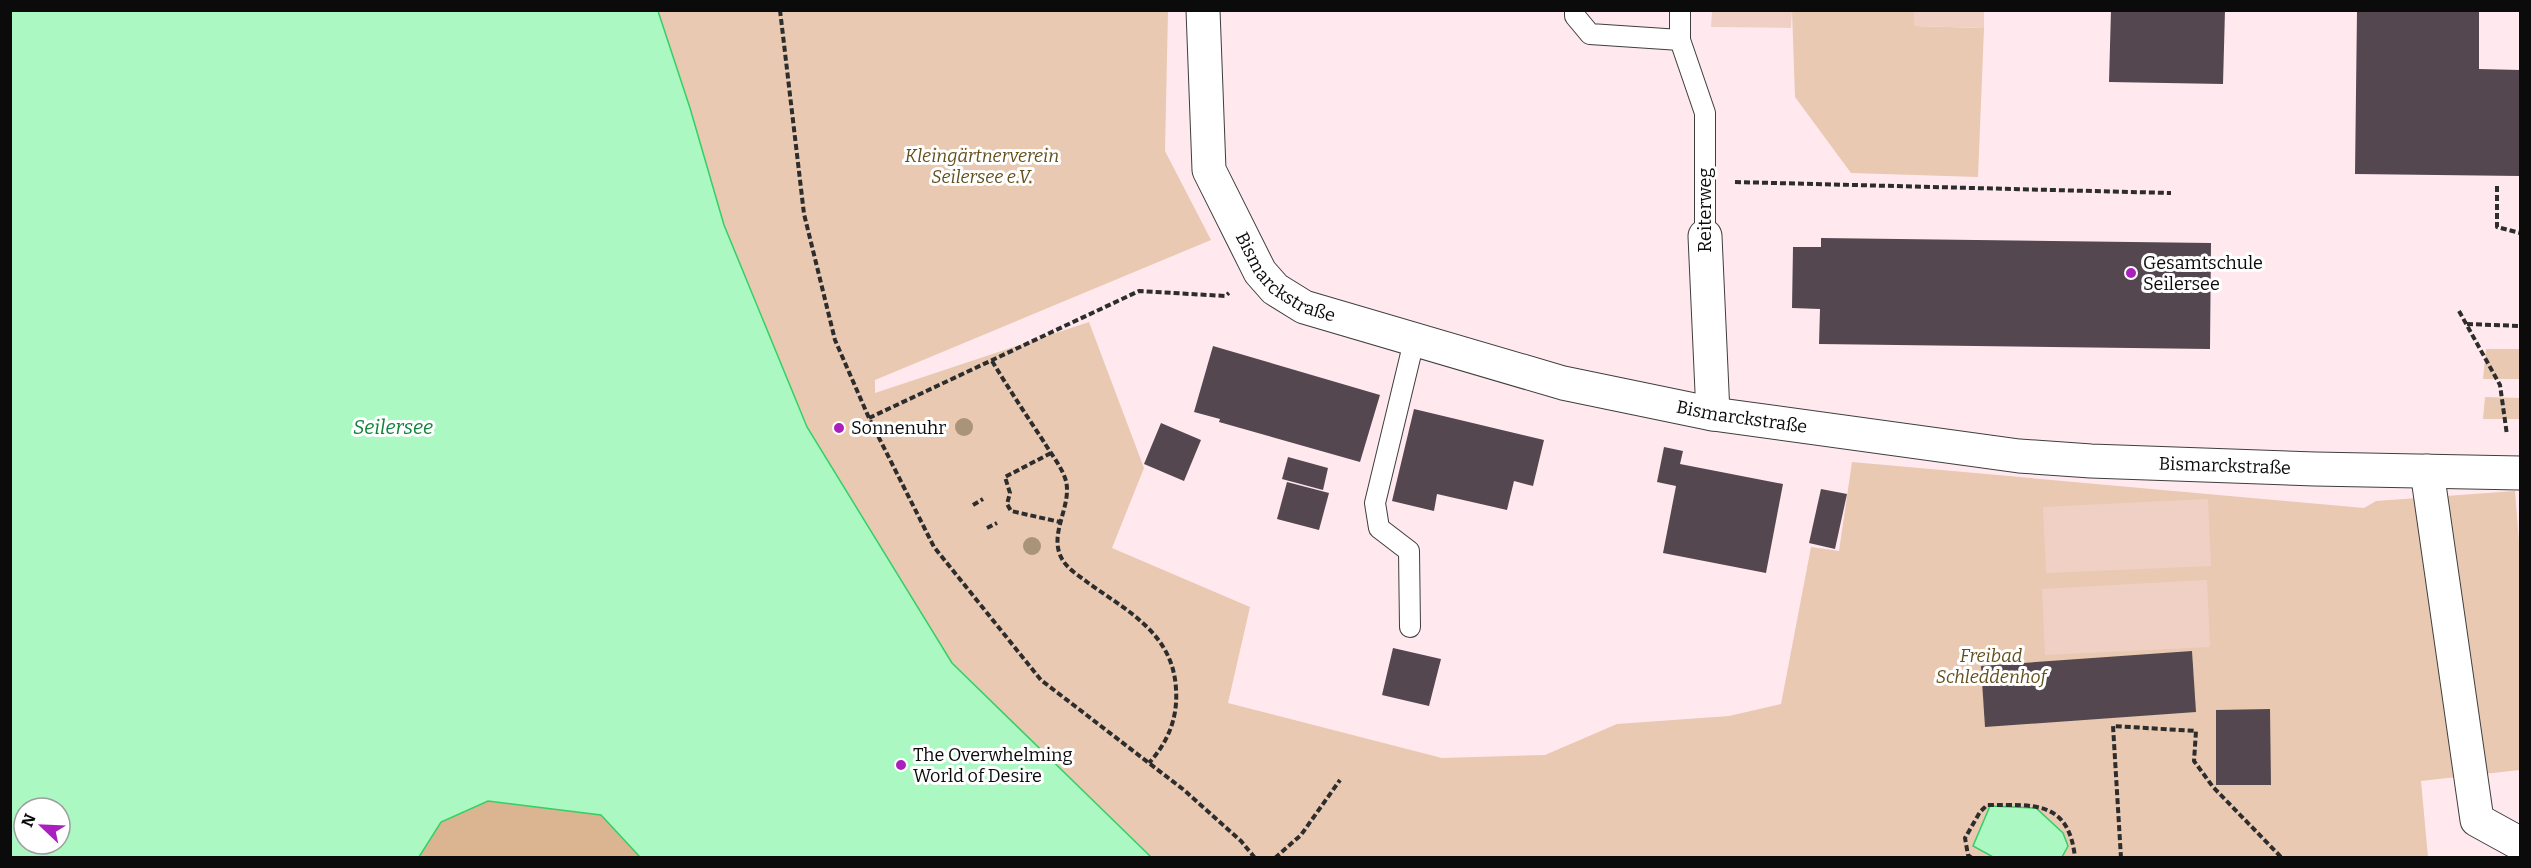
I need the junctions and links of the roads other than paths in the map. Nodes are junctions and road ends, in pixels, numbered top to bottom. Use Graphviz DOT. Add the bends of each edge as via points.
graph roads {
  1 [pos="1203,10"];
  2 [pos="1575,10"];
  3 [pos="1680,10"];
  4 [pos="1680,40"];
  5 [pos="1705,236"];
  6 [pos="1414,341"];
  7 [pos="1713,414"];
  8 [pos="2427,471"];
  9 [pos="2517,474"];
  10 [pos="1410,627"];
  11 [pos="2519,842"];
  1 -- 6 [label="street, Bismarckstraße" via="1209,170 1260,272 1275,289 1304,307"];
  2 -- 4 [label="lane" via="1575,16 1590,34"];
  3 -- 4 [label="lane, Reiterweg"];
  4 -- 5 [label="lane, Reiterweg" via="1705,113"];
  5 -- 7 [label="street, Reiterweg"];
  6 -- 7 [label="street, Bismarckstraße" via="1563,382"];
  6 -- 10 [label="lane" via="1375,503 1379,528 1409,551"];
  7 -- 8 [label="street, Bismarckstraße" via="2019,456"];
  8 -- 9 [label="street, Bismarckstraße"];
  8 -- 11 [label="street" via="2477,820"];
}
